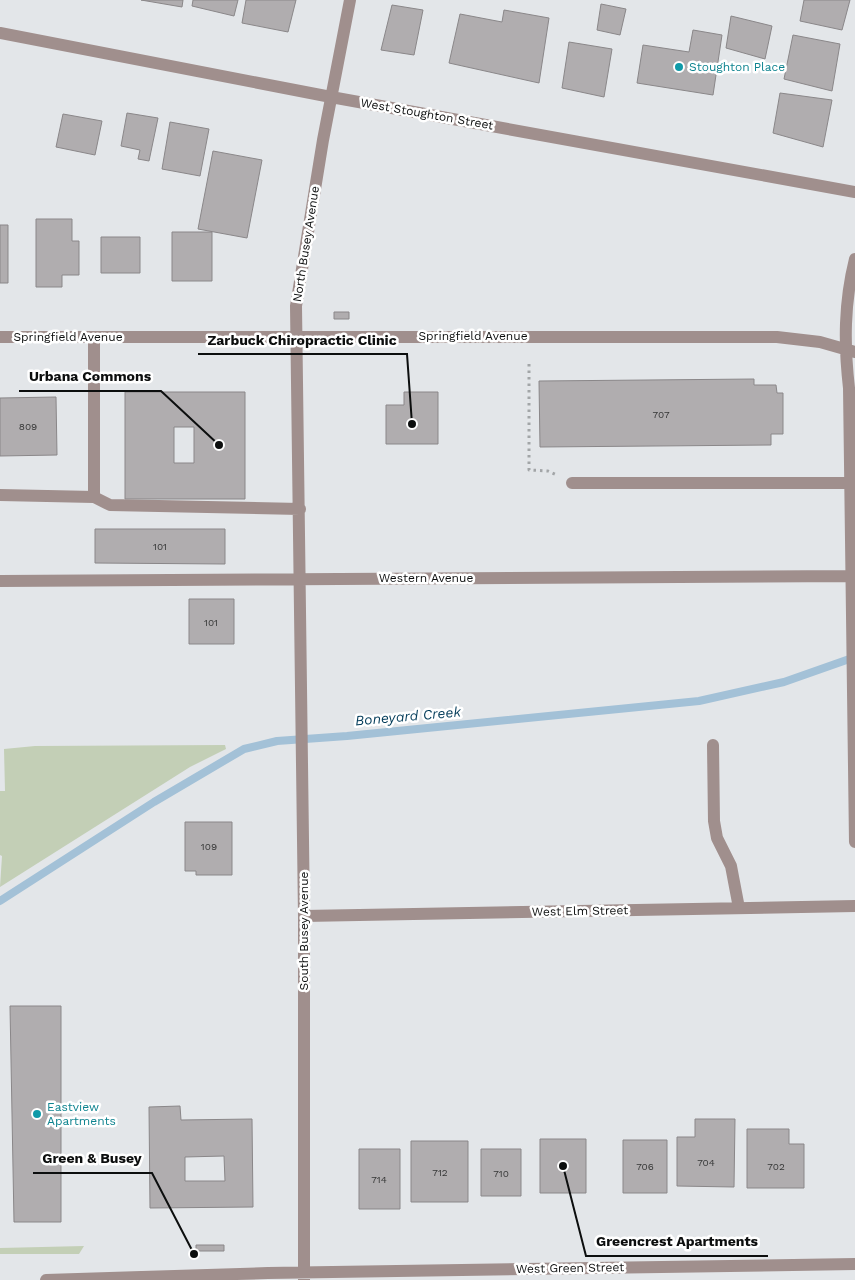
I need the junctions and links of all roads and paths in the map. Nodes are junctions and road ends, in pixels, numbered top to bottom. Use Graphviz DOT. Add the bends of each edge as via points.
graph roads {
  1 [pos="350,0"];
  2 [pos="0,33"];
  3 [pos="330,97"];
  4 [pos="855,192"];
  5 [pos="855,260"];
  6 [pos="296,336"];
  7 [pos="0,337"];
  8 [pos="94,337"];
  9 [pos="850,351"];
  10 [pos="529,364"];
  11 [pos="572,483"];
  12 [pos="850,483"];
  13 [pos="0,495"];
  14 [pos="94,496"];
  15 [pos="300,509"];
  16 [pos="852,576"];
  17 [pos="0,581"];
  18 [pos="301,581"];
  19 [pos="713,745"];
  20 [pos="855,769"];
  21 [pos="855,842"];
  22 [pos="855,906"];
  23 [pos="739,908"];
  24 [pos="304,916"];
  25 [pos="855,1264"];
  26 [pos="304,1276"];
  27 [pos="46,1280"];
  1 -- 3 [label="street, North Busey Avenue"];
  2 -- 3 [label="street, West Stoughton Street"];
  3 -- 4 [label="street, West Stoughton Street"];
  3 -- 6 [label="street, North Busey Avenue" via="298,283"];
  5 -- 9 [label="street" via="845,309"];
  6 -- 8 [label="street, Springfield Avenue"];
  6 -- 9 [label="street, Springfield Avenue" via="777,337 820,342"];
  6 -- 15 [label="street, North Busey Avenue"];
  7 -- 8 [label="street, Springfield Avenue"];
  8 -- 14 [label="street"];
  9 -- 12 [label="street"];
  10 -- 11 [label="path" via="529,470 548,471"];
  11 -- 12 [label="street"];
  12 -- 16 [label="street"];
  13 -- 14 [label="street"];
  14 -- 15 [label="street" via="110,506"];
  15 -- 18 [label="street, North Busey Avenue"];
  16 -- 18 [label="street, Western Avenue" via="332,578"];
  16 -- 20 [label="street"];
  17 -- 18 [label="street, Western Avenue"];
  18 -- 24 [label="street, South Busey Avenue"];
  19 -- 23 [label="street" via="714,821 731,866"];
  20 -- 21 [label="street"];
  22 -- 23 [label="street, West Elm Street"];
  23 -- 24 [label="street, West Elm Street"];
  24 -- 26 [label="street, South Busey Avenue"];
  25 -- 26 [label="street, West Green Street"];
  26 -- 27 [label="street, West Green Street"];
}
